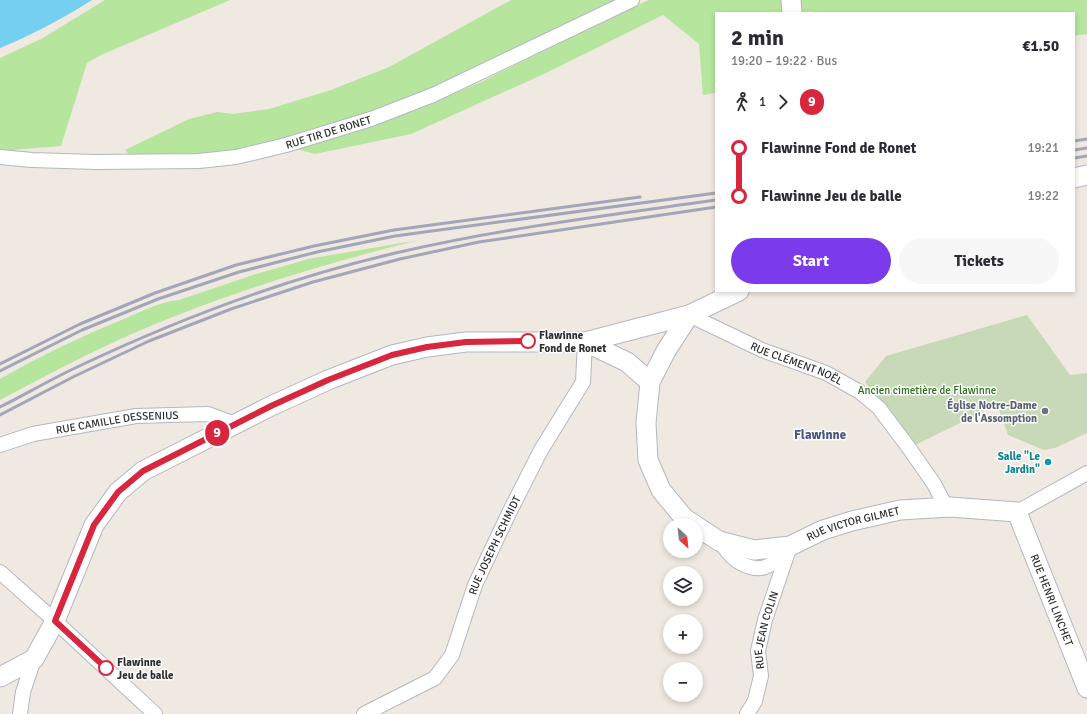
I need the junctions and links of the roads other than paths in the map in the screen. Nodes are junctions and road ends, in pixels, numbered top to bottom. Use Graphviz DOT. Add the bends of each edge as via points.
graph roads {
  1 [pos="632,0"];
  2 [pos="791,0"];
  3 [pos="792,12"];
  4 [pos="0,157"];
  5 [pos="1087,174"];
  6 [pos="1075,178"];
  7 [pos="737,292"];
  8 [pos="688,315"];
  9 [pos="585,342"];
  10 [pos="650,382"];
  11 [pos="235,424"];
  12 [pos="0,445"];
  13 [pos="1087,473"];
  14 [pos="946,507"];
  15 [pos="1017,512"];
  16 [pos="684,518"];
  17 [pos="703,530"];
  18 [pos="790,546"];
  19 [pos="0,572"];
  20 [pos="55,621"];
  21 [pos="34,659"];
  22 [pos="0,677"];
  23 [pos="1087,688"];
  24 [pos="20,714"];
  25 [pos="156,714"];
  26 [pos="364,714"];
  27 [pos="747,714"];
  1 -- 4 [label="street, RUE TIR DE RONET" via="433,95 371,119 286,145 236,157 198,161 96,162"];
  2 -- 3 [label="street"];
  5 -- 6 [label="street"];
  7 -- 8 [label="street"];
  8 -- 9 [label="street"];
  8 -- 10 [label="street, RUE VICTOR GILMET"];
  8 -- 14 [label="street, RUE CLÉMENT NOËL" via="762,350 826,373 860,392 879,408 909,448 934,484"];
  9 -- 10 [label="street" via="627,362"];
  9 -- 11 [label="street" via="466,342 392,355 328,380"];
  9 -- 26 [label="street, RUE JOSEPH SCHMIDT" via="583,382 541,450 509,513 475,584 452,655 435,678"];
  10 -- 16 [label="street, RUE VICTOR GILMET" via="646,423 648,460 661,490"];
  11 -- 12 [label="street, RUE CAMILLE DESSENIUS" via="208,414 136,416 34,434"];
  11 -- 20 [label="street" via="143,471 118,492 94,525"];
  13 -- 15 [label="street"];
  14 -- 15 [label="street, RUE VICTOR GILMET"];
  14 -- 18 [label="street, RUE VICTOR GILMET" via="900,510 852,521 823,530"];
  15 -- 23 [label="street, RUE HENRI LINCHET"];
  17 -- 18 [label="street, RUE VICTOR GILMET" via="719,541 754,550"];
  18 -- 27 [label="street, RUE JEAN COLIN" via="765,620 758,651 761,676 755,701"];
  19 -- 20 [label="street"];
  20 -- 21 [label="street"];
  20 -- 25 [label="street"];
  21 -- 22 [label="street"];
  21 -- 24 [label="street" via="23,692"];
}
